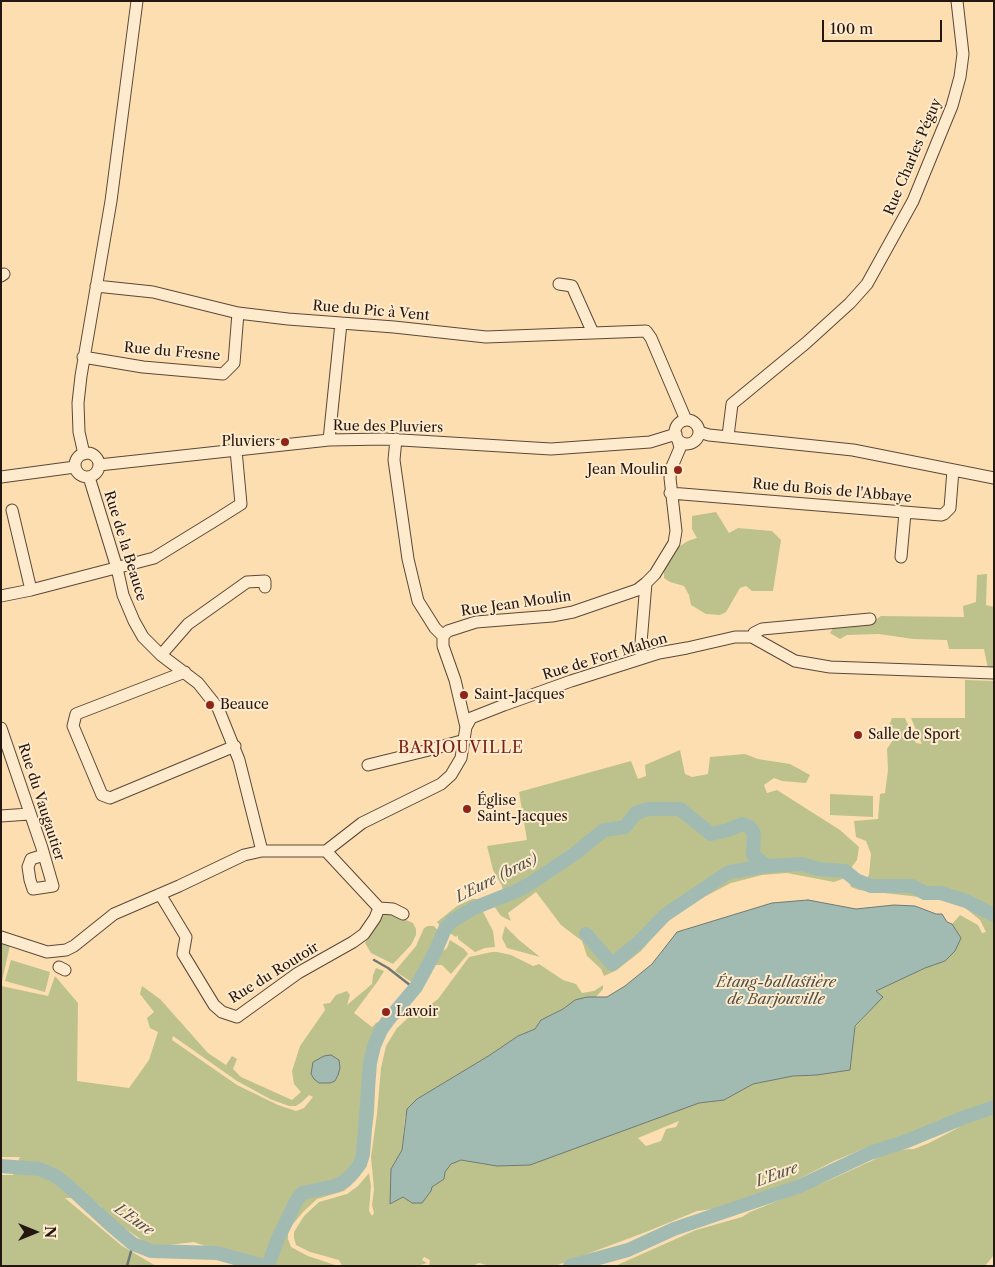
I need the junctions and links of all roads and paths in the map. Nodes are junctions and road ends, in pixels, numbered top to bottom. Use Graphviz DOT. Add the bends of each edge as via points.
graph roads {
  1 [pos="137,1"];
  2 [pos="957,1"];
  3 [pos="558,284"];
  4 [pos="96,286"];
  5 [pos="238,313"];
  6 [pos="342,323"];
  7 [pos="593,333"];
  8 [pos="83,356"];
  9 [pos="686,420"];
  10 [pos="699,432"];
  11 [pos="728,436"];
  12 [pos="677,437"];
  13 [pos="329,440"];
  14 [pos="396,440"];
  15 [pos="236,450"];
  16 [pos="84,454"];
  17 [pos="99,465"];
  18 [pos="75,467"];
  19 [pos="953,470"];
  20 [pos="1,477"];
  21 [pos="89,477"];
  22 [pos="994,478"];
  23 [pos="670,493"];
  24 [pos="12,510"];
  25 [pos="905,513"];
  26 [pos="901,557"];
  27 [pos="117,568"];
  28 [pos="646,583"];
  29 [pos="266,587"];
  30 [pos="31,590"];
  31 [pos="1,596"];
  32 [pos="870,619"];
  33 [pos="443,636"];
  34 [pos="752,637"];
  35 [pos="161,654"];
  36 [pos="641,658"];
  37 [pos="185,672"];
  38 [pos="994,673"];
  39 [pos="466,727"];
  40 [pos="1,728"];
  41 [pos="465,740"];
  42 [pos="235,746"];
  43 [pos="368,765"];
  44 [pos="29,814"];
  45 [pos="1,816"];
  46 [pos="262,850"];
  47 [pos="326,851"];
  48 [pos="44,855"];
  49 [pos="160,894"];
  50 [pos="377,913"];
  51 [pos="404,914"];
  52 [pos="1,937"];
  1 -- 4 [label="street" via="111,201"];
  2 -- 11 [label="street, Rue Charles Péguy" via="963,54 960,77 952,106 913,200 867,284 806,343 732,404"];
  3 -- 7 [label="street" via="572,286"];
  4 -- 5 [label="street, Rue du Pic à Vent" via="153,292"];
  4 -- 8 [label="street"];
  5 -- 6 [label="street, Rue du Pic à Vent"];
  5 -- 8 [label="street, Rue du Fresne" via="234,363 223,374"];
  6 -- 7 [label="street, Rue du Pic à Vent" via="486,336"];
  6 -- 13 [label="street"];
  7 -- 9 [label="street, Rue du Pic à Vent" via="646,331"];
  8 -- 16 [label="street" via="78,403"];
  9 -- 10 [label="street" via="693,422"];
  9 -- 12 [label="street" via="677,426"];
  10 -- 11 [label="street"];
  10 -- 12 [label="street" via="692,443 684,444"];
  11 -- 19 [label="street" via="853,450"];
  12 -- 14 [label="street, Rue des Pluviers" via="551,449"];
  12 -- 23 [label="street, Rue Jean Moulin" via="680,448 671,468"];
  13 -- 14 [label="street, Rue des Pluviers"];
  13 -- 15 [label="street, Rue des Pluviers"];
  14 -- 33 [label="street" via="394,460 416,594 426,615"];
  15 -- 17 [label="street, Rue des Pluviers"];
  15 -- 27 [label="street" via="241,504 154,558"];
  16 -- 17 [label="street" via="93,455"];
  16 -- 18 [label="street" via="76,460"];
  17 -- 21 [label="street" via="96,473"];
  18 -- 20 [label="street"];
  18 -- 21 [label="street" via="79,474"];
  19 -- 22 [label="street"];
  19 -- 25 [label="street, Rue du Bois de l'Abbaye" via="950,508 944,514"];
  21 -- 27 [label="street, Rue de la Beauce"];
  23 -- 25 [label="street, Rue du Bois de l'Abbaye"];
  23 -- 28 [label="street, Rue Jean Moulin" via="676,531 674,543"];
  24 -- 30 [label="street"];
  25 -- 26 [label="street"];
  27 -- 30 [label="street"];
  27 -- 35 [label="street, Rue de la Beauce" via="123,595 134,621 143,637"];
  28 -- 33 [label="street, Rue Jean Moulin" via="637,590 573,612 476,622 448,631"];
  28 -- 36 [label="street"];
  29 -- 35 [label="street" via="264,581 247,582 188,624"];
  30 -- 31 [label="street"];
  32 -- 34 [label="street" via="762,629"];
  33 -- 39 [label="street"];
  34 -- 36 [label="street, Rue de Fort Mahon" via="735,637"];
  34 -- 38 [label="street" via="795,661 830,667"];
  35 -- 37 [label="street, Rue de la Beauce"];
  36 -- 39 [label="street, Rue de Fort Mahon" via="504,705 472,718"];
  37 -- 42 [label="street, Rue de la Beauce" via="218,708"];
  37 -- 42 [label="street" via="76,714 73,726 102,795 110,798"];
  39 -- 41 [label="street"];
  40 -- 44 [label="street, Rue du Vaugautier"];
  41 -- 43 [label="street"];
  41 -- 47 [label="street" via="461,758 451,775 435,787 362,823"];
  42 -- 46 [label="street, Rue de la Beauce"];
  44 -- 45 [label="street"];
  44 -- 48 [label="street, Rue du Vaugautier"];
  46 -- 47 [label="street"];
  46 -- 49 [label="street" via="244,855"];
  47 -- 50 [label="street" via="376,903"];
  48 -- 48 [label="street, Rue du Vaugautier" via="31,860 28,867 33,888 52,886"];
  49 -- 50 [label="street, Rue du Routoir" via="186,937 183,954 214,1005 222,1012 237,1017 298,973 364,934"];
  49 -- 52 [label="street" via="114,914 66,950 48,952"];
  50 -- 51 [label="street" via="393,909"];
}
